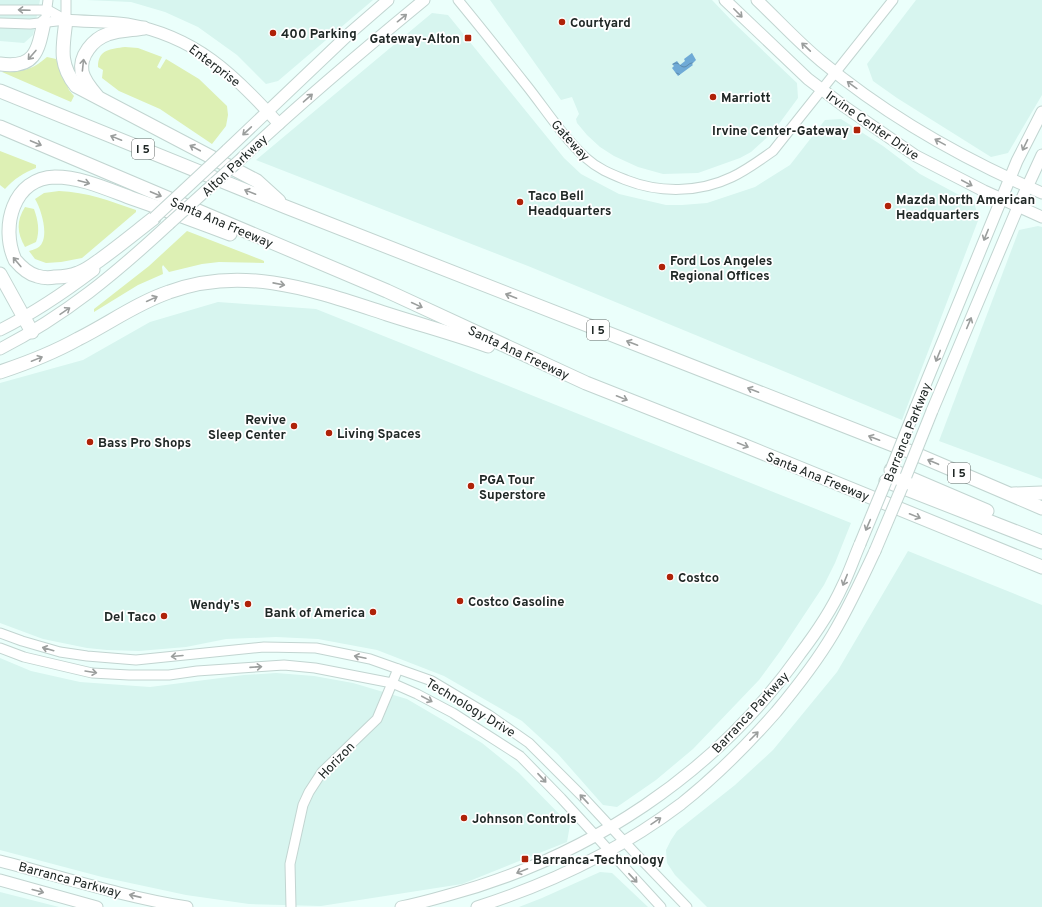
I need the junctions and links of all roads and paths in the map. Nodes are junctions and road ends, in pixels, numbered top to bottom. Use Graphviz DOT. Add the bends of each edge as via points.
graph roads {
  1 [pos="48,0"];
  2 [pos="66,0"];
  3 [pos="388,0"];
  4 [pos="424,0"];
  5 [pos="458,0"];
  6 [pos="725,0"];
  7 [pos="757,0"];
  8 [pos="893,0"];
  9 [pos="0,10"];
  10 [pos="46,16"];
  11 [pos="66,20"];
  12 [pos="0,23"];
  13 [pos="144,28"];
  14 [pos="0,64"];
  15 [pos="835,72"];
  16 [pos="822,90"];
  17 [pos="0,91"];
  18 [pos="99,99"];
  19 [pos="268,112"];
  20 [pos="1042,112"];
  21 [pos="279,124"];
  22 [pos="0,128"];
  23 [pos="1042,155"];
  24 [pos="1010,179"];
  25 [pos="1027,186"];
  26 [pos="1042,193"];
  27 [pos="1001,199"];
  28 [pos="286,207"];
  29 [pos="1018,207"];
  30 [pos="1042,217"];
  31 [pos="154,218"];
  32 [pos="0,274"];
  33 [pos="390,292"];
  34 [pos="24,318"];
  35 [pos="0,330"];
  36 [pos="32,332"];
  37 [pos="0,349"];
  38 [pos="0,372"];
  39 [pos="586,383"];
  40 [pos="889,475"];
  41 [pos="904,482"];
  42 [pos="1042,493"];
  43 [pos="1007,494"];
  44 [pos="1042,508"];
  45 [pos="1033,534"];
  46 [pos="1042,542"];
  47 [pos="1042,567"];
  48 [pos="0,632"];
  49 [pos="0,648"];
  50 [pos="398,668"];
  51 [pos="392,683"];
  52 [pos="611,827"];
  53 [pos="595,836"];
  54 [pos="624,842"];
  55 [pos="608,851"];
  56 [pos="0,861"];
  57 [pos="0,880"];
  58 [pos="97,907"];
  59 [pos="187,907"];
  60 [pos="291,907"];
  61 [pos="401,907"];
  62 [pos="477,907"];
  63 [pos="660,907"];
  64 [pos="687,907"];
  1 -- 10 [label="street"];
  2 -- 11 [label="street"];
  3 -- 19 [label="main road, Alton Parkway"];
  21 -- 4 [label="main road, Alton Parkway, one-way"];
  5 -- 16 [label="street, Gateway" via="560,130 586,158 607,173 646,186 670,189 701,187 732,177 749,168 773,151"];
  6 -- 16 [label="main road, Irvine Center Drive, one-way"];
  15 -- 7 [label="main road, Irvine Center Drive, one-way"];
  8 -- 15 [label="street, Gateway"];
  10 -- 9 [label="street, one-way"];
  10 -- 11 [label="street"];
  10 -- 12 [label="street" via="30,24"];
  10 -- 14 [label="highway, one-way" via="34,55 21,64"];
  11 -- 13 [label="main road, Enterprise" via="119,23"];
  11 -- 18 [label="highway" via="62,50 69,77 76,86"];
  18 -- 13 [label="highway, one-way" via="88,86 82,73 83,60 89,47 106,35"];
  13 -- 19 [label="main road, Enterprise" via="173,37 200,52 239,83"];
  15 -- 16 [label="street, Gateway"];
  24 -- 15 [label="main road, Irvine Center Drive, one-way" via="896,116"];
  16 -- 27 [label="main road, Irvine Center Drive, one-way" via="916,156"];
  28 -- 17 [label="highway, I 5, one-way"];
  28 -- 18 [label="highway, one-way" via="257,181"];
  19 -- 21 [label="main road, Enterprise"];
  19 -- 31 [label="main road, Alton Parkway, one-way, bridge"];
  20 -- 24 [label="main road, Barranca Parkway, one-way"];
  36 -- 21 [label="main road, Alton Parkway, one-way, bridge" via="106,281"];
  22 -- 33 [label="highway, Santa Ana Freeway, one-way"];
  23 -- 25 [label="main road, Barranca Parkway"];
  24 -- 25 [label="main road, Irvine Center Drive"];
  24 -- 27 [label="main road, Barranca Parkway"];
  25 -- 26 [label="main road, Irvine Center Drive"];
  25 -- 29 [label="main road, Barranca Parkway"];
  27 -- 29 [label="main road, Irvine Center Drive"];
  27 -- 40 [label="main road, Barranca Parkway, one-way, bridge"];
  43 -- 28 [label="highway, I 5, one-way" via="911,452"];
  29 -- 30 [label="main road, Irvine Center Drive"];
  41 -- 29 [label="main road, Barranca Parkway, one-way, bridge"];
  31 -- 33 [label="highway, one-way" via="84,271 63,277 46,278 25,270 12,256 4,231 9,206 26,186 45,178 72,179 96,185"];
  31 -- 34 [label="main road, Alton Parkway" via="90,273"];
  32 -- 34 [label="highway"];
  33 -- 39 [label="highway, Santa Ana Freeway, one-way"];
  34 -- 35 [label="main road, Alton Parkway"];
  34 -- 36 [label="highway"];
  36 -- 37 [label="main road, Alton Parkway"];
  38 -- 39 [label="highway, one-way" via="56,351 168,292 202,283 245,280 314,291 478,343"];
  39 -- 47 [label="highway, Santa Ana Freeway, one-way"];
  40 -- 41 [label="highway"];
  40 -- 52 [label="main road, Barranca Parkway, one-way, bridge" via="842,587 818,630 780,682 748,718 684,778"];
  41 -- 45 [label="highway"];
  54 -- 41 [label="main road, Barranca Parkway, one-way, bridge" via="680,804 707,782 765,724 794,690 832,635 855,594"];
  42 -- 43 [label="highway"];
  43 -- 44 [label="highway, I 5"];
  45 -- 46 [label="highway"];
  50 -- 48 [label="street, Technology Drive, one-way" via="370,659 316,648 264,647 136,660 87,656 60,652"];
  49 -- 51 [label="street, Technology Drive, one-way" via="24,657 92,673 168,675 197,670 284,665 315,668"];
  50 -- 51 [label="street, Horizon"];
  52 -- 50 [label="street, Technology Drive, one-way" via="529,743 489,715 432,681"];
  51 -- 53 [label="street, Technology Drive, one-way" via="453,713 514,751"];
  51 -- 60 [label="street, Horizon" via="374,723 322,772 309,792 290,864"];
  52 -- 53 [label="main road, Barranca Parkway"];
  52 -- 54 [label="street, Technology Drive"];
  53 -- 55 [label="street, Technology Drive"];
  53 -- 61 [label="main road, Barranca Parkway, one-way" via="558,855 498,880"];
  54 -- 55 [label="main road, Barranca Parkway"];
  54 -- 64 [label="street, Technology Drive"];
  55 -- 62 [label="main road, Barranca Parkway" via="534,887"];
  55 -- 63 [label="street, Technology Drive, one-way"];
  59 -- 56 [label="main road, Barranca Parkway, one-way" via="105,889"];
  57 -- 58 [label="main road, Barranca Parkway, one-way"];
}
